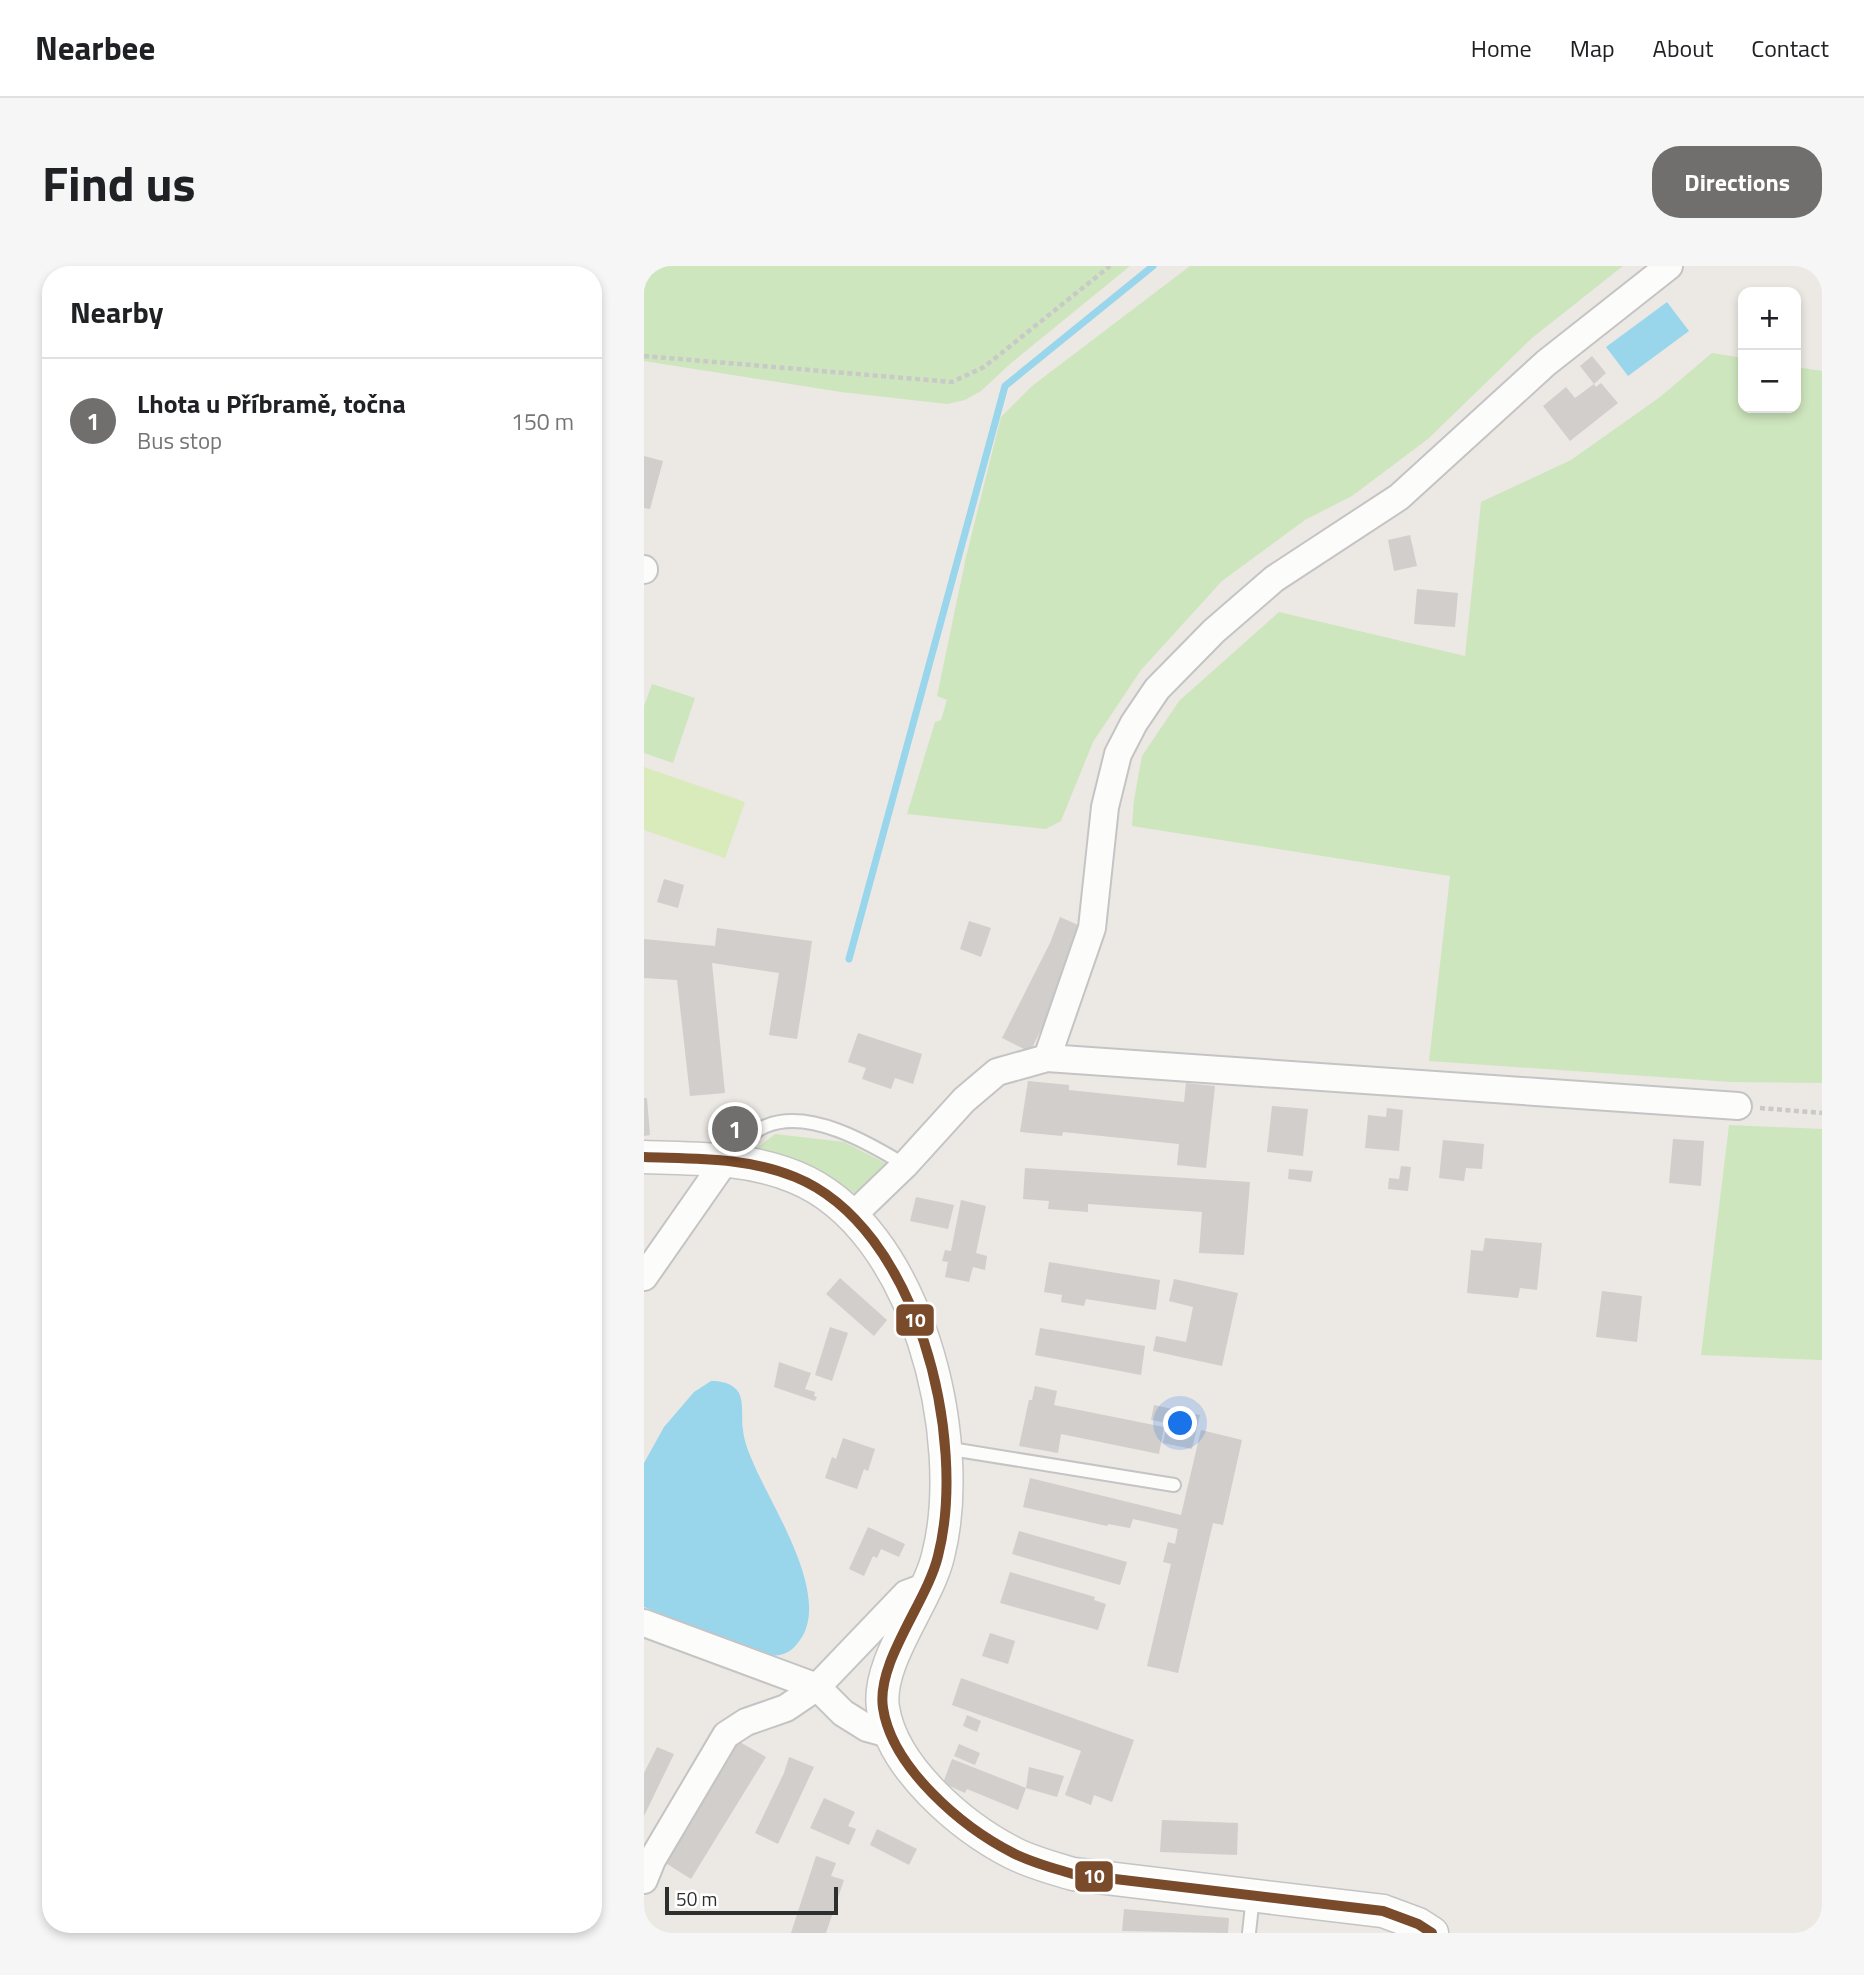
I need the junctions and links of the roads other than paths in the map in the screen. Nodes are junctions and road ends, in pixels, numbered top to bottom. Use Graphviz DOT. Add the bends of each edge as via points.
graph roads {
  1 [pos="1670,266"];
  2 [pos="1047,1058"];
  3 [pos="1738,1106"];
  4 [pos="644,1157"];
  5 [pos="725,1161"];
  6 [pos="905,1165"];
  7 [pos="852,1216"];
  8 [pos="644,1276"];
  9 [pos="944,1448"];
  10 [pos="1174,1485"];
  11 [pos="927,1586"];
  12 [pos="644,1623"];
  13 [pos="817,1687"];
  14 [pos="889,1734"];
  15 [pos="644,1880"];
  16 [pos="1253,1896"];
  17 [pos="1248,1933"];
  18 [pos="1432,1933"];
  1 -- 2 [label="street" via="1546,363 1399,497 1274,579 1157,689 1118,754 1105,807 1092,928"];
  2 -- 3 [label="street"];
  2 -- 6 [label="street" via="998,1072 964,1100"];
  4 -- 5 [label="street"];
  5 -- 6 [label="lane" via="763,1127 779,1122 818,1124 862,1139"];
  5 -- 7 [label="street" via="797,1177"];
  5 -- 8 [label="street"];
  6 -- 7 [label="street"];
  7 -- 9 [label="street" via="901,1284 924,1338"];
  9 -- 10 [label="lane"];
  9 -- 11 [label="street" via="946,1524"];
  11 -- 13 [label="street" via="906,1594"];
  11 -- 14 [label="street" via="884,1683 882,1706"];
  12 -- 13 [label="street"];
  13 -- 14 [label="street" via="843,1713 867,1728"];
  13 -- 15 [label="street" via="786,1708 746,1721 726,1735"];
  14 -- 16 [label="street" via="913,1772 942,1803 1011,1852 1040,1865 1073,1874"];
  16 -- 17 [label="lane"];
  16 -- 18 [label="street" via="1383,1911"];
}
